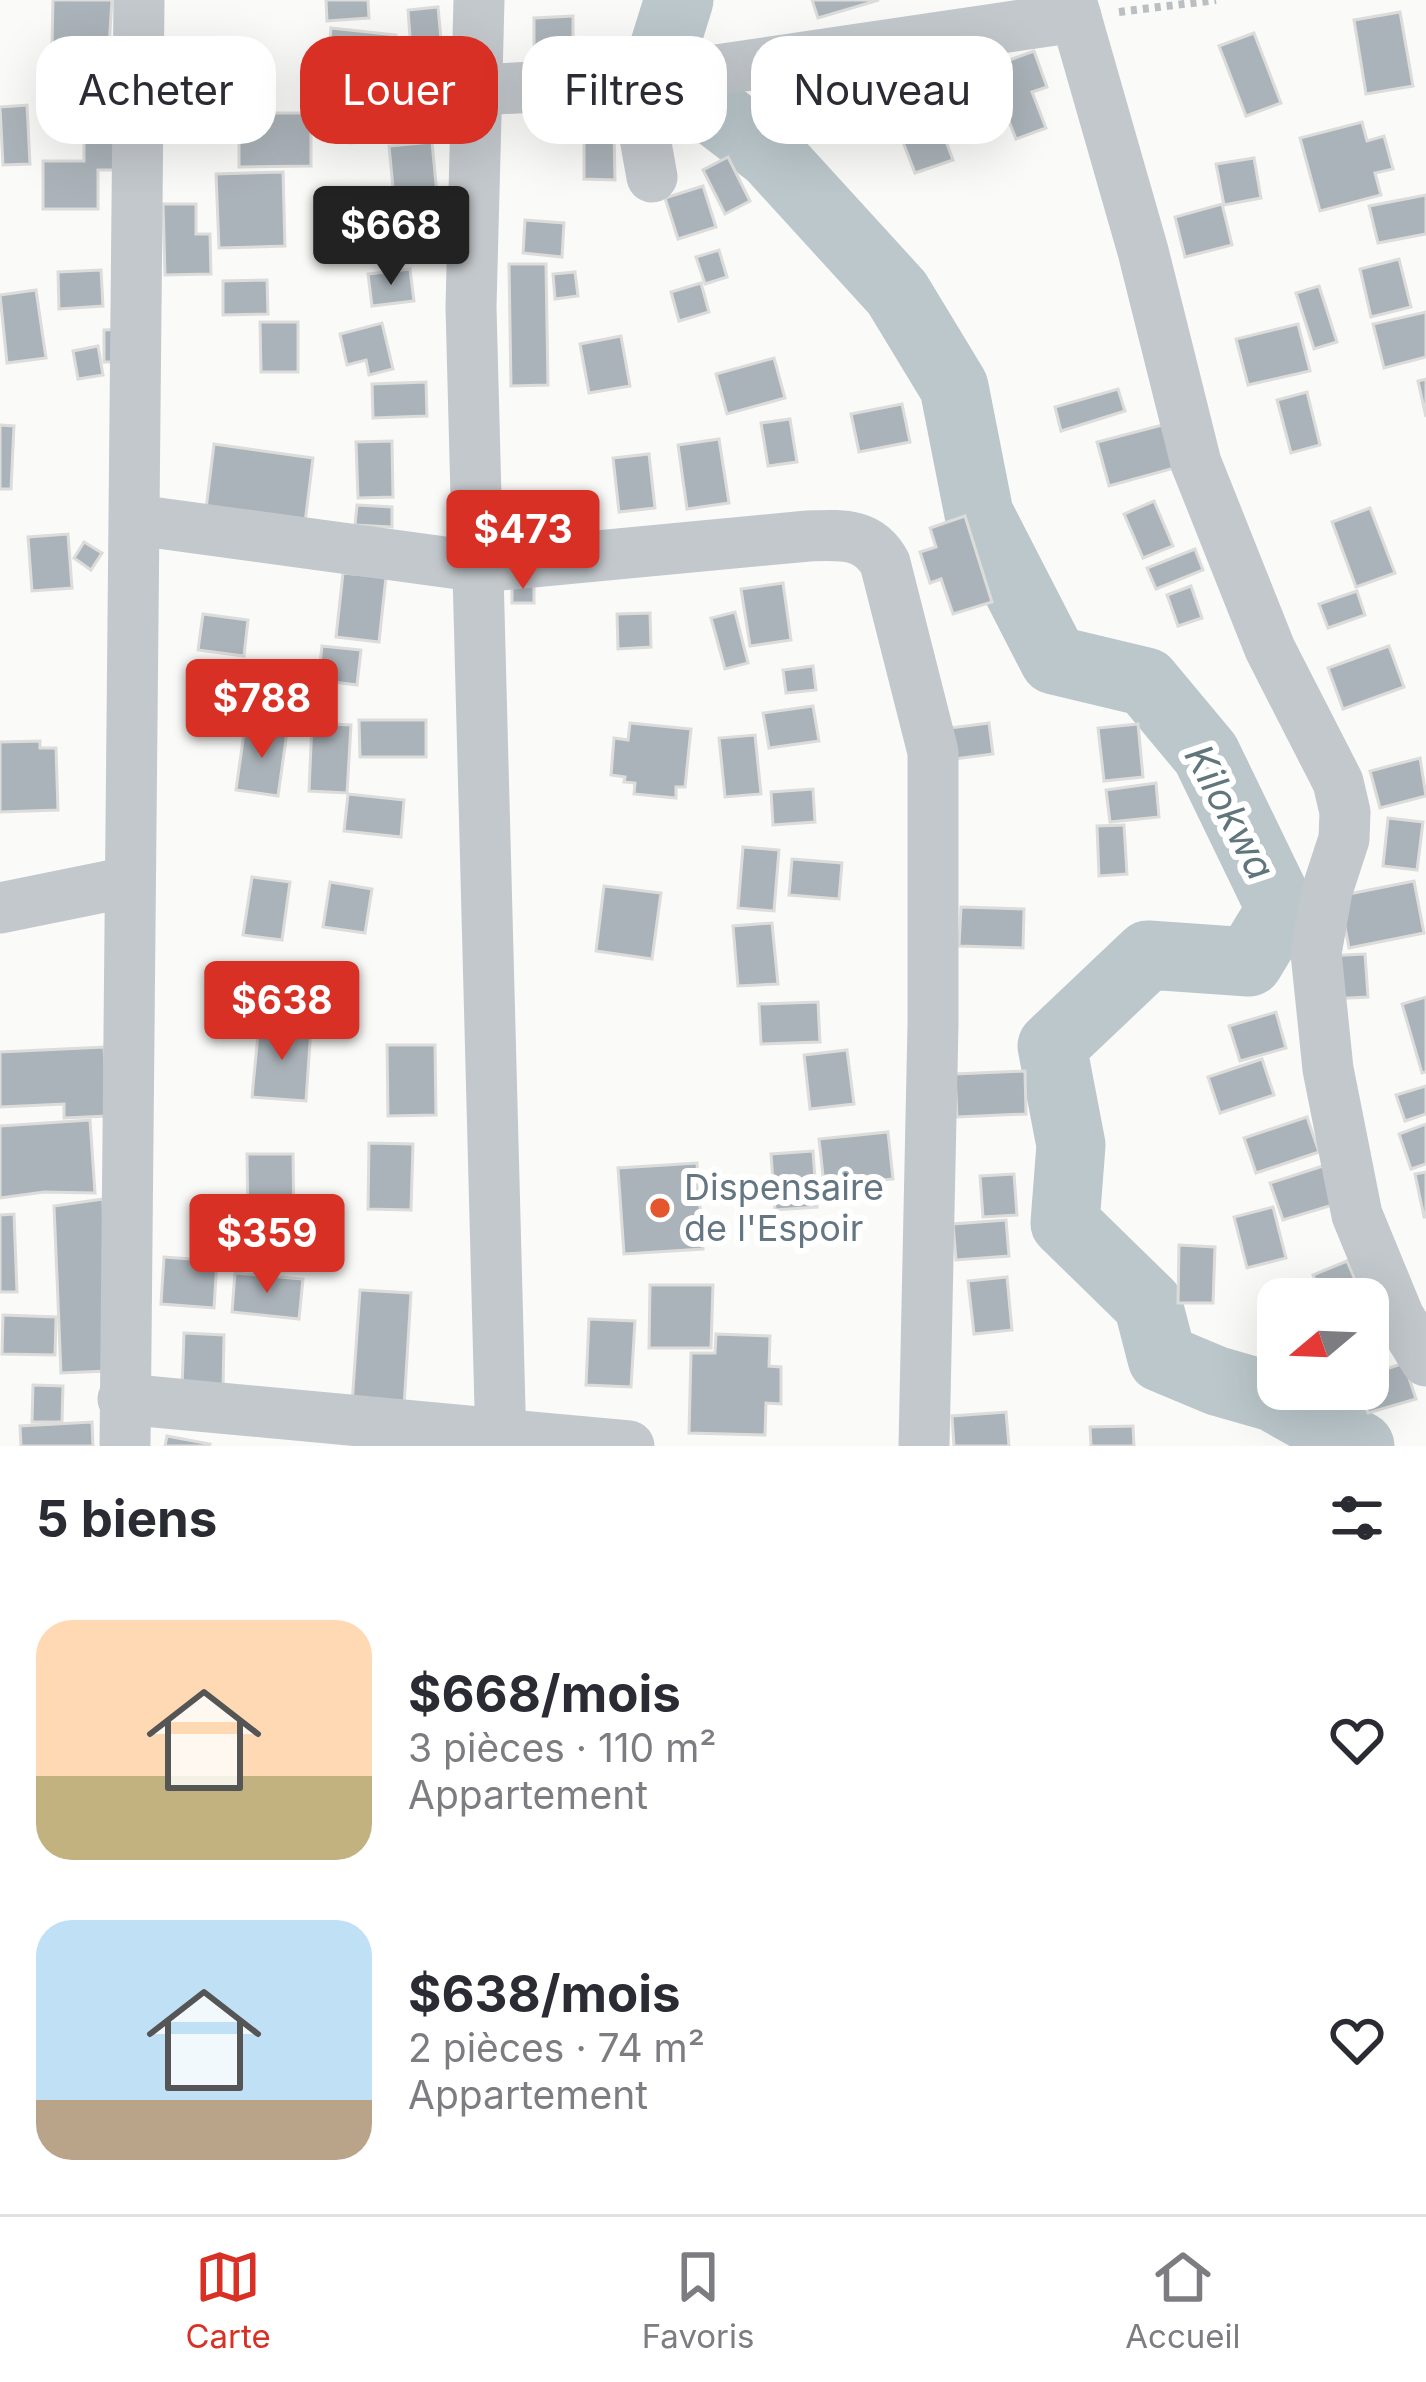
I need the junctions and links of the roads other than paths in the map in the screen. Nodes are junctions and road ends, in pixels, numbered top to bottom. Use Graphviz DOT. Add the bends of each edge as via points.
graph roads {
  1 [pos="139,0"];
  2 [pos="479,0"];
  3 [pos="1073,9"];
  4 [pos="478,36"];
  5 [pos="727,68"];
  6 [pos="475,144"];
  7 [pos="649,144"];
  8 [pos="652,177"];
  9 [pos="136,520"];
  10 [pos="481,567"];
  11 [pos="128,883"];
  12 [pos="0,908"];
  13 [pos="1426,1361"];
  14 [pos="124,1423"];
  15 [pos="501,1440"];
  16 [pos="629,1446"];
  17 [pos="924,1446"];
  1 -- 9 [label="street"];
  2 -- 4 [label="street"];
  3 -- 5 [label="street"];
  3 -- 13 [label="street" via="1196,463 1270,650 1338,782 1344,839 1316,953 1328,1070 1358,1215"];
  6 -- 10 [label="street"];
  7 -- 8 [label="street"];
  9 -- 10 [label="street"];
  9 -- 11 [label="street"];
  10 -- 15 [label="street"];
  10 -- 17 [label="street" via="850,535 876,547 885,563 933,752"];
  11 -- 12 [label="street"];
  11 -- 14 [label="street"];
  14 -- 15 [label="street"];
  15 -- 16 [label="street"];
}
